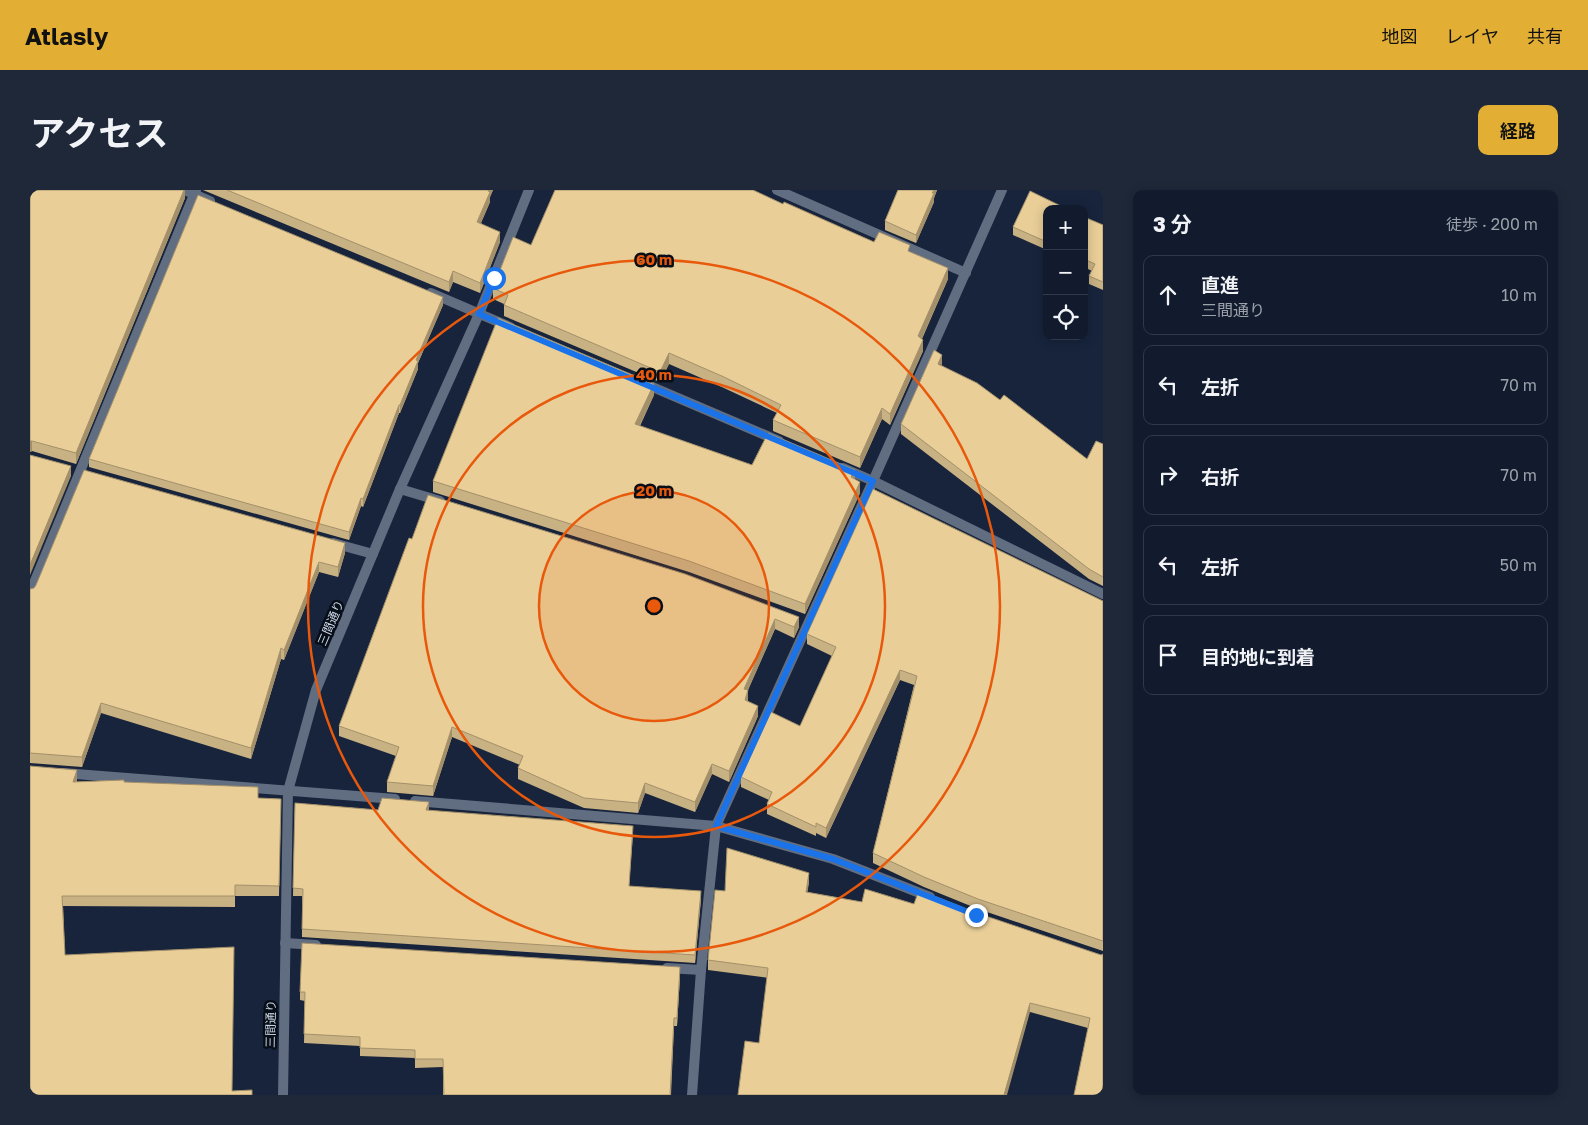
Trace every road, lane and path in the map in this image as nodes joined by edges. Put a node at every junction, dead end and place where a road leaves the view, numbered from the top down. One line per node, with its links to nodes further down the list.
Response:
1 (529, 190): 8 (street, 三間通り)
2 (777, 190): 6 (street)
3 (1002, 190): 6 (street)
4 (191, 191): 5 (street); 18 (street)
5 (221, 206)
6 (966, 273): 13 (street)
7 (422, 289): 8 (street)
8 (479, 314): 9 (street); 14 (street, 三間通り)
9 (517, 330)
10 (635, 380): 11 (street)
11 (791, 446)
12 (836, 465): 13 (street)
13 (873, 481): 19 (street); 22 (street)
14 (400, 489): 15 (street); 17 (street, 三間通り)
15 (446, 503)
16 (326, 541): 17 (street)
17 (373, 554): 21 (street, 三間通り)
18 (30, 593)
19 (1103, 594)
20 (50, 772): 21 (street)
21 (288, 791): 22 (street); 24 (street, 三間通り)
22 (716, 826): 23 (street); 27 (street)
23 (940, 901)
24 (285, 943): 25 (street); 28 (street, 三間通り)
25 (324, 946)
26 (661, 968): 27 (street)
27 (701, 970): 29 (street)
28 (283, 1095)
29 (692, 1095)

